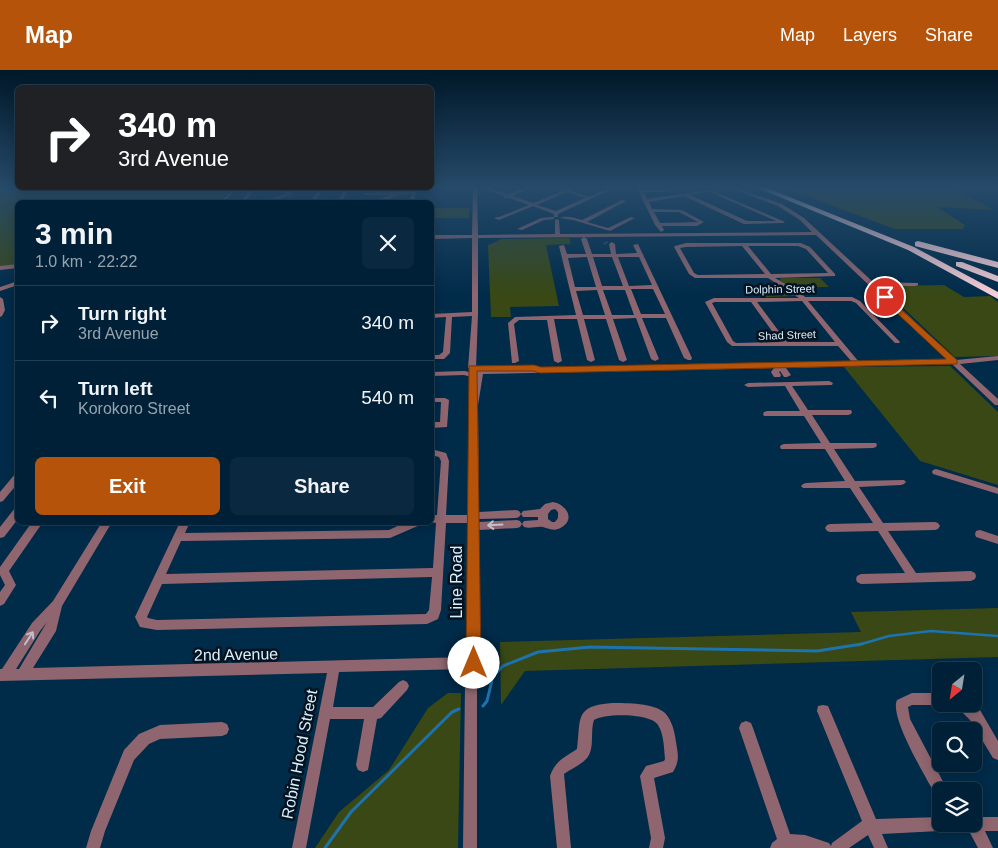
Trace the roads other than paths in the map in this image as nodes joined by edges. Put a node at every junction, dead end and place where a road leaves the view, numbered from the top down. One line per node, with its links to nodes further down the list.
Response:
1 (476, 222): 20 (street, Line Road)
2 (535, 222): 16 (street)
3 (557, 222): 21 (street)
4 (562, 222): 22 (street)
5 (583, 222): 6 (street)
6 (624, 222)
7 (657, 222): 15 (street)
8 (701, 222): 15 (street)
9 (745, 222): 10 (street)
10 (772, 222)
11 (806, 222): 17 (street)
12 (844, 222): 46 (highway)
13 (851, 222): 37 (highway)
14 (859, 222): 33 (highway)
15 (658, 225): 19 (street)
16 (520, 229)
17 (818, 232): 19 (street); 39 (street)
18 (609, 235): 19 (street); 23 (street); 29 (street)
19 (661, 235)
20 (476, 236): 21 (street); 24 (street); 50 (street, Line Road)
21 (558, 236): 22 (street)
22 (565, 236): 23 (street)
23 (602, 236): 29 (street)
24 (434, 237)
25 (584, 239): 30 (street)
26 (743, 244): 36 (street); 36 (street); 36 (street)
27 (636, 245): 31 (street)
28 (562, 246): 32 (street)
29 (610, 246): 30 (street); 31 (street); 44 (street)
30 (589, 255): 32 (street); 43 (street)
31 (640, 255): 42 (street)
32 (564, 256): 45 (street)
33 (998, 265)
34 (15, 266): 35 (street)
35 (0, 268)
36 (770, 277): 48 (street)
37 (998, 280)
38 (15, 284): 41 (street)
39 (871, 284): 40 (street); 71 (street)
40 (916, 284)
41 (0, 287)
42 (655, 287): 44 (street); 55 (street)
43 (600, 288): 44 (street); 45 (street); 57 (street)
44 (627, 288): 54 (street)
45 (573, 289): 56 (street)
46 (998, 296)
47 (0, 299): 51 (street)
48 (802, 299): 49 (street, Dolphin Street); 59 (street, Dolphin Street); 60 (street)
49 (753, 300): 61 (street); 62 (street, Dolphin Street)
50 (475, 314): 52 (street); 74 (street, Line Road)
51 (0, 315)
52 (448, 315): 53 (street); 63 (street)
53 (434, 316)
54 (638, 316): 55 (street); 57 (street); 64 (street)
55 (669, 316): 65 (street)
56 (580, 317): 57 (street); 58 (street); 67 (street)
57 (609, 317): 68 (street)
58 (550, 318): 69 (street); 70 (street)
59 (898, 342)
60 (840, 344): 61 (street, Shad Street); 72 (street)
61 (785, 345): 62 (street, Shad Street)
62 (734, 346)
63 (434, 357)
64 (655, 358)
65 (688, 358)
66 (998, 358): 71 (street)
67 (591, 360)
68 (623, 360)
69 (515, 361)
70 (558, 361)
71 (954, 362): 72 (street); 79 (street)
72 (857, 364): 73 (street)
73 (778, 365): 74 (street); 75 (street)
74 (475, 371): 100 (street, Line Road)
75 (785, 380): 76 (street); 77 (street); 81 (street)
76 (829, 383)
77 (748, 385)
78 (434, 400): 83 (street)
79 (998, 403)
80 (848, 412): 81 (street)
81 (806, 413): 82 (street); 85 (street)
82 (767, 414)
83 (434, 425)
84 (873, 445): 85 (street)
85 (828, 446): 86 (street); 91 (street)
86 (784, 447)
87 (434, 452): 94 (street)
88 (936, 472): 93 (street)
89 (15, 480): 95 (street)
90 (901, 482): 91 (street)
91 (853, 484): 92 (street); 107 (street)
92 (806, 486)
93 (998, 491)
94 (437, 494): 99 (street)
95 (0, 498)
96 (542, 513): 98 (street); 101 (street); 101 (street)
97 (15, 515): 109 (street)
98 (521, 519): 100 (street); 101 (street)
99 (436, 520): 100 (street); 114 (street)
100 (473, 520): 121 (street, Line Road)
101 (546, 523)
102 (36, 525): 113 (street)
103 (105, 525): 120 (street)
104 (184, 525): 111 (street)
105 (410, 525): 111 (street)
106 (935, 526): 107 (street)
107 (880, 527): 108 (street); 116 (street)
108 (830, 528)
109 (0, 534)
110 (980, 534): 112 (street)
111 (178, 538): 117 (street)
112 (998, 540)
113 (2, 571): 119 (street)
114 (437, 572): 117 (street); 117 (street)
115 (971, 576): 116 (street)
116 (913, 577): 118 (street)
117 (159, 579)
118 (861, 579)
119 (0, 600)
120 (57, 604): 123 (street, one-way to 120); 124 (street)
121 (474, 663): 122 (street, 2nd Avenue); 144 (street, Line Road)
122 (334, 668): 124 (street, 2nd Avenue); 128 (street, Robin Hood Street)
123 (3, 675): 124 (street, 2nd Avenue)
124 (22, 675)
125 (403, 686): 130 (street)
126 (932, 699): 135 (street)
127 (823, 711): 139 (street)
128 (324, 712): 130 (street); 143 (street, Robin Hood Street)
129 (971, 712): 133 (street)
130 (372, 713): 134 (street)
131 (746, 728): 141 (street)
132 (222, 730): 142 (street)
133 (998, 753)
134 (363, 765)
135 (936, 782)
136 (982, 824): 137 (street)
137 (998, 824)
138 (932, 825): 139 (street)
139 (872, 827): 148 (street); 149 (street)
140 (977, 832): 150 (street)
141 (781, 844): 147 (street)
142 (93, 848)
143 (299, 848)
144 (470, 848)
145 (564, 848): 146 (street)
146 (656, 848)
147 (824, 848)
148 (837, 848)
149 (881, 848)
150 (986, 848)

